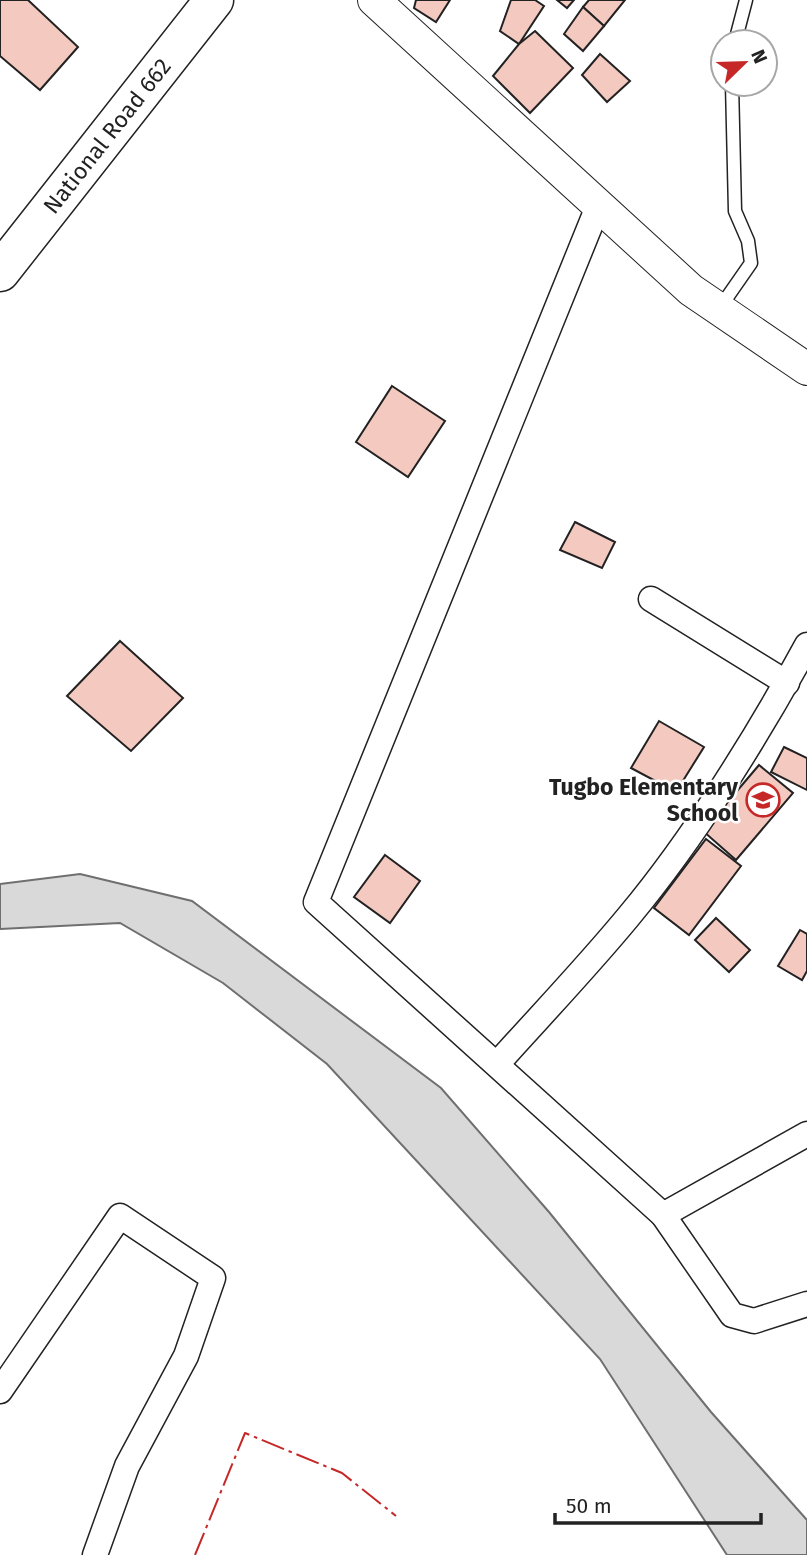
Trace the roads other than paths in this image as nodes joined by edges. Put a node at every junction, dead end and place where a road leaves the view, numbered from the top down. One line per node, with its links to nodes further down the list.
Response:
1 (214, 0): 7 (main road, National Road 662)
2 (374, 0): 6 (street)
3 (746, 0): 4 (lane)
4 (739, 28)
5 (732, 98): 8 (lane)
6 (599, 204): 8 (street); 13 (street)
7 (0, 272)
8 (719, 309): 9 (street)
9 (807, 369)
10 (651, 599): 12 (street)
11 (807, 645): 12 (street)
12 (787, 683): 13 (street)
13 (498, 1063): 15 (street)
14 (807, 1134): 15 (street)
15 (663, 1215): 16 (street)
16 (807, 1304)
17 (0, 1391): 18 (street)
18 (95, 1555)

